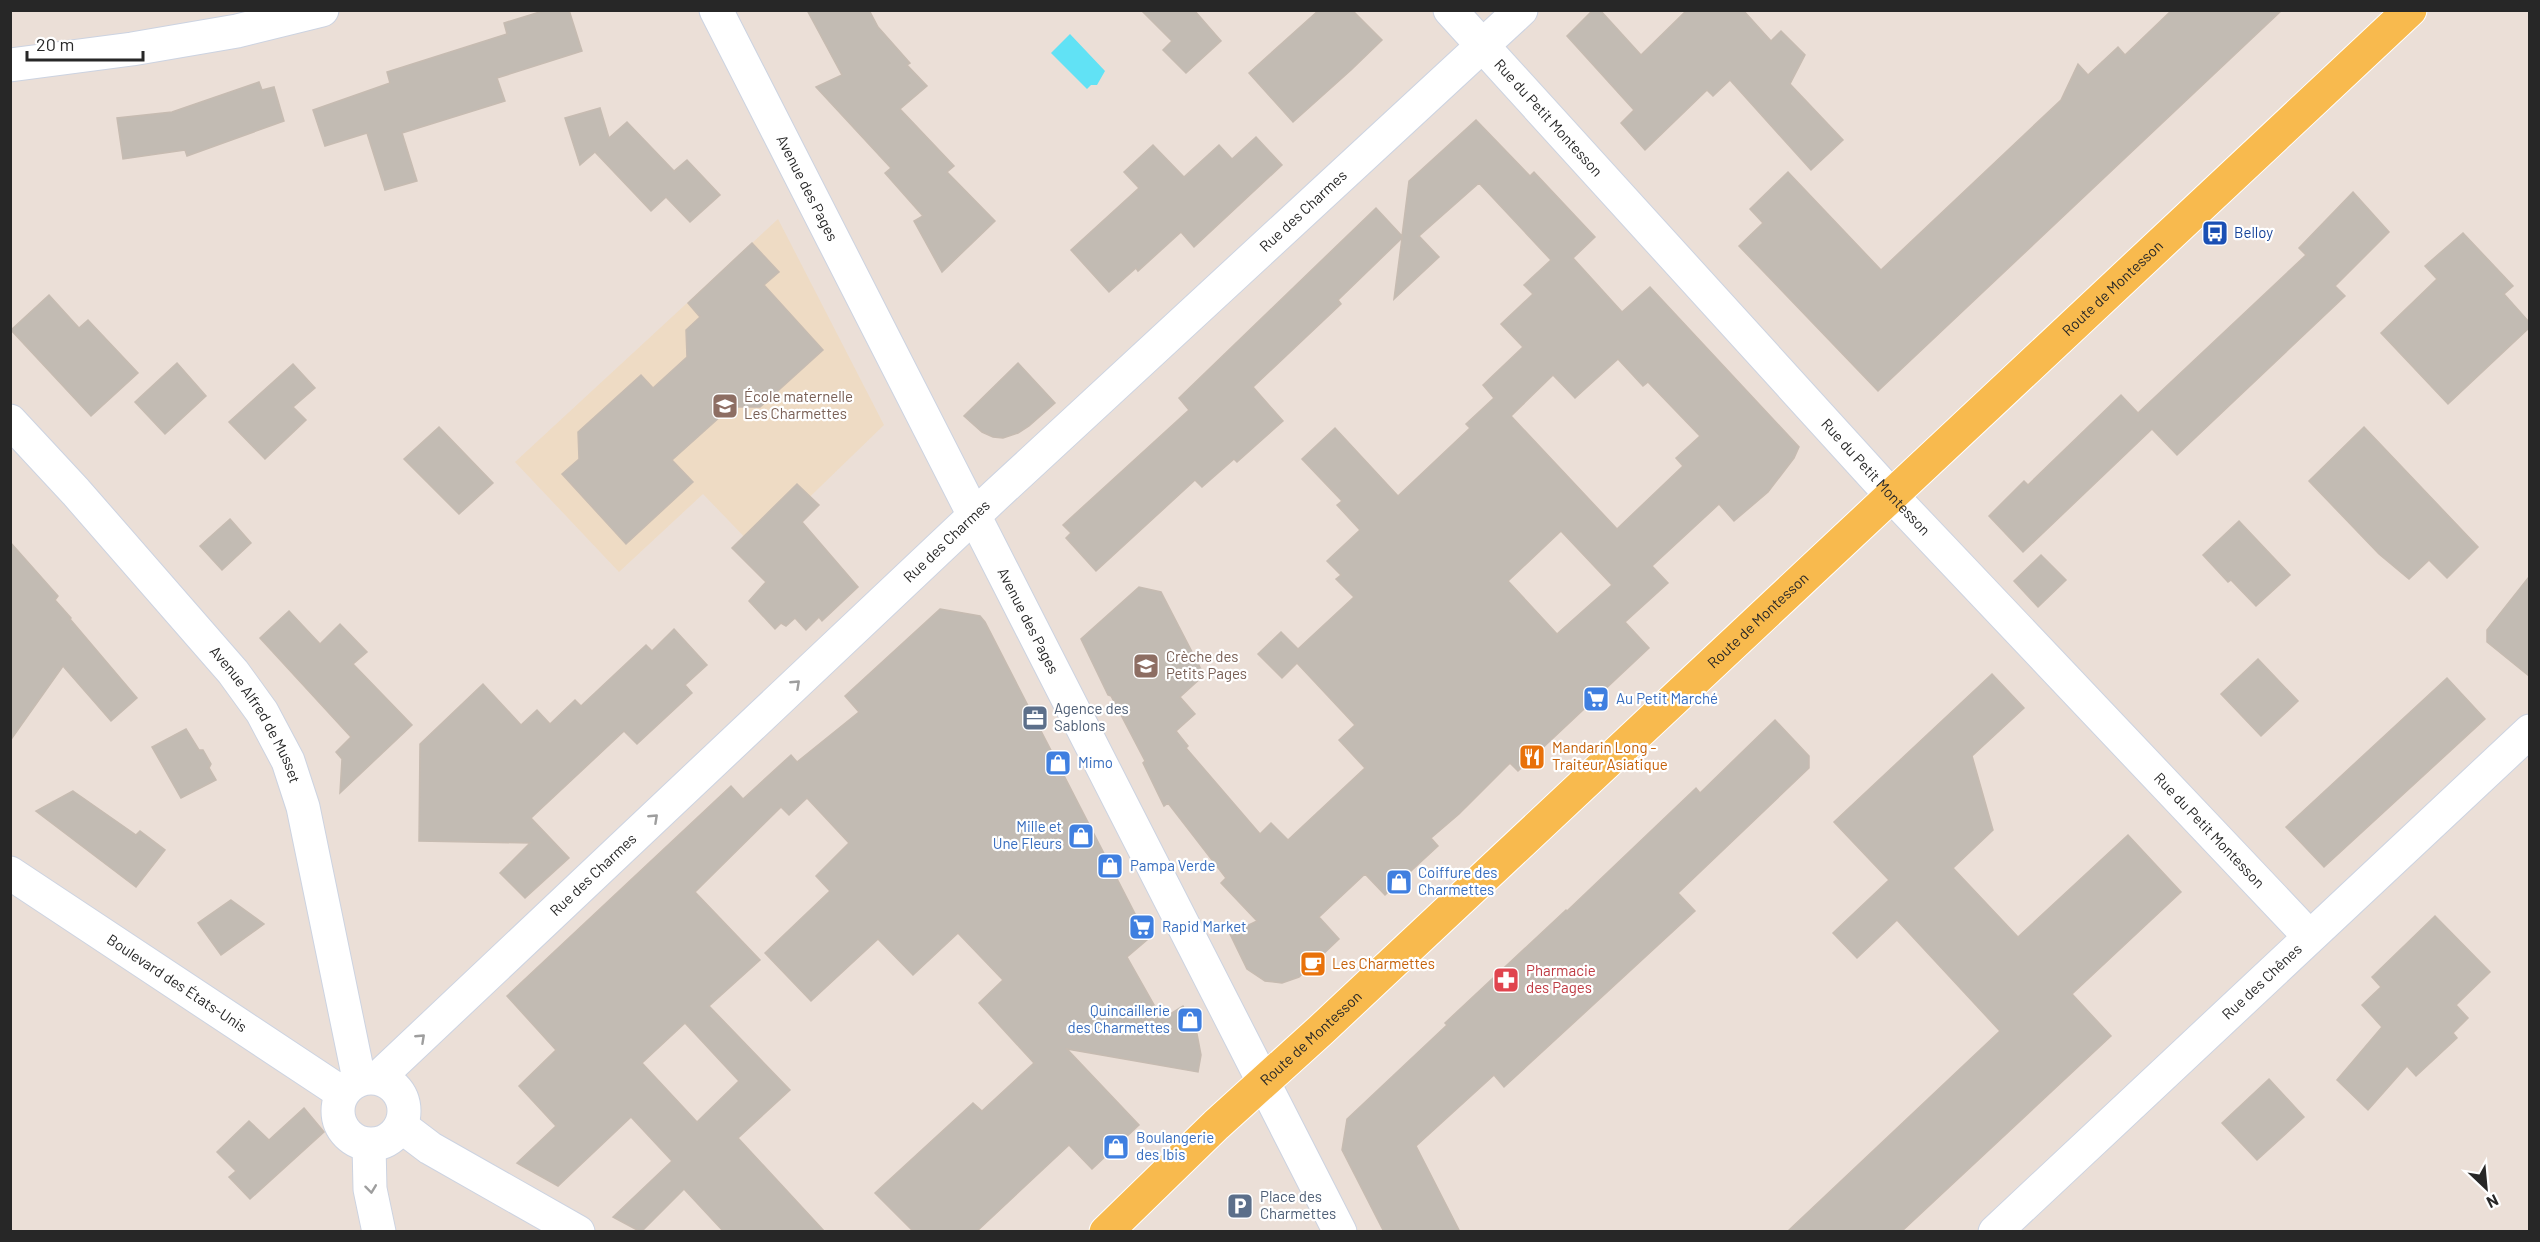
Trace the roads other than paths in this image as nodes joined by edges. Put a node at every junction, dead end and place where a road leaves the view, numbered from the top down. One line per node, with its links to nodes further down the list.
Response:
1 (322, 10): 7 (street)
2 (716, 10): 10 (street, Avenue des Pages)
3 (1450, 10): 6 (street, Rue du Petit Montesson)
4 (1521, 10): 6 (street, Rue des Charmes)
5 (2410, 10): 9 (main road, Route de Montesson)
6 (1483, 46): 9 (street, Rue du Petit Montesson); 10 (street, Rue des Charmes)
7 (10, 65)
8 (10, 421): 15 (street, Avenue Alfred de Musset)
9 (1892, 496): 13 (street, Rue du Petit Montesson); 14 (main road, Route de Montesson)
10 (974, 516): 14 (street, Avenue des Pages); 15 (street, Rue des Charmes, one-way to 10)
11 (2529, 731): 13 (street, Rue des Chênes)
12 (10, 873): 15 (street, Boulevard des États-Unis)
13 (2309, 936): 22 (street, Rue des Chênes)
14 (1264, 1083): 20 (main road, Route de Montesson); 21 (street, Avenue des Pages)
15 (360, 1084): 16 (street); 17 (street)
16 (401, 1126): 17 (street); 19 (street)
17 (369, 1145): 18 (street, one-way to 18)
18 (379, 1232)
19 (578, 1232)
20 (1106, 1232)
21 (1340, 1232)
22 (1995, 1232)

